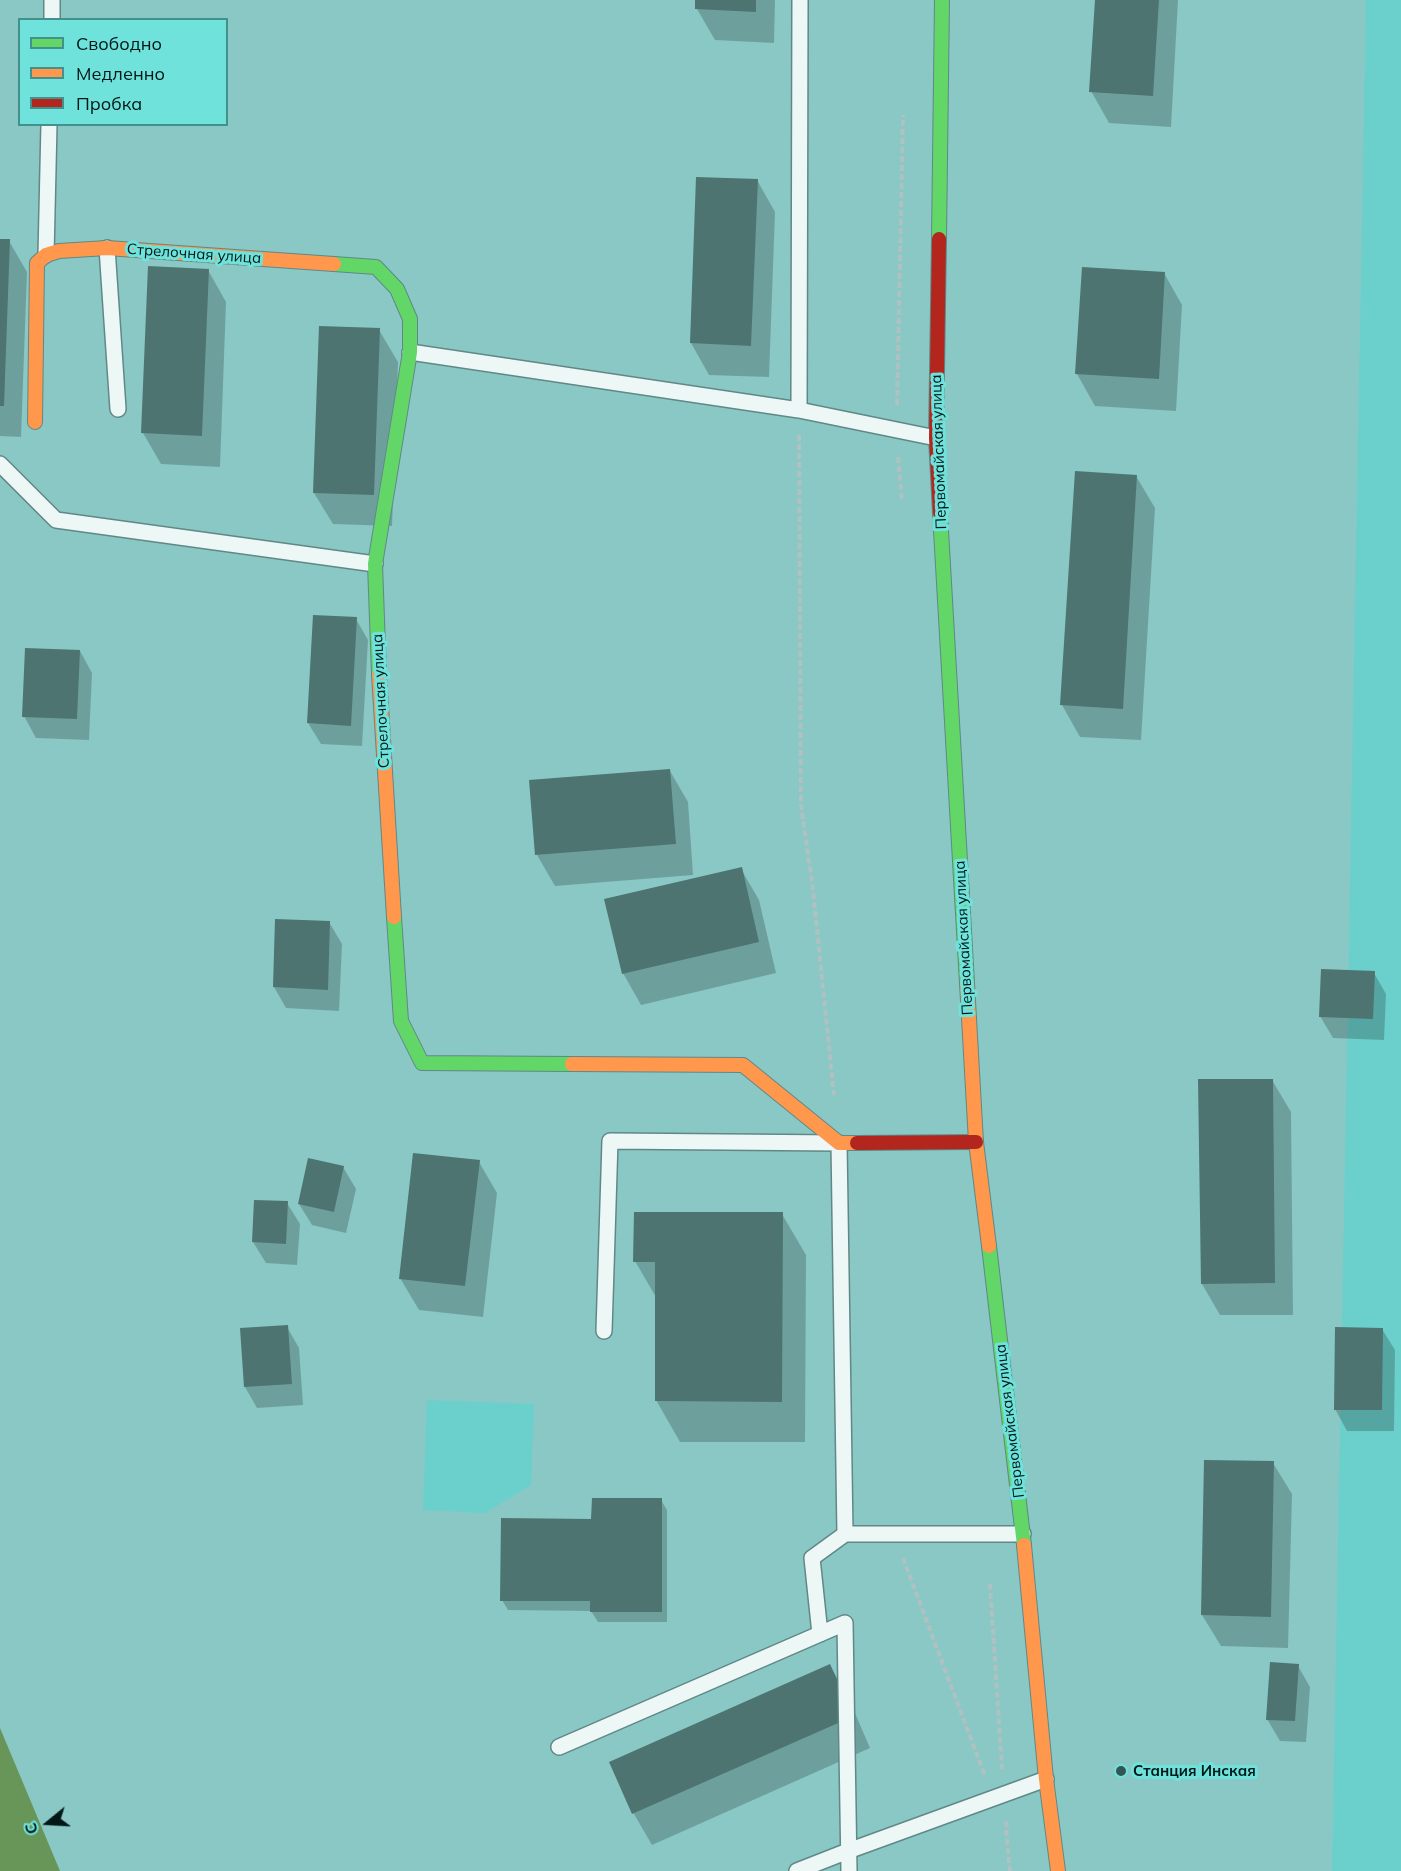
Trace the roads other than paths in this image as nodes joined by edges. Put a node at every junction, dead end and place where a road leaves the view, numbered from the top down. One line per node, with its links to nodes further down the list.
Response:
1 (52, 0): 4 (lane)
2 (800, 0): 10 (lane)
3 (942, 0): 12 (street, Первомайская улица)
4 (52, 18)
5 (49, 126): 7 (lane)
6 (107, 249): 7 (street, Стрелочная улица); 8 (street, Стрелочная улица); 9 (lane)
7 (46, 255): 11 (street)
8 (410, 352): 10 (lane); 14 (street, Стрелочная улица)
9 (118, 409)
10 (799, 410): 12 (lane)
11 (35, 422)
12 (936, 438): 15 (street, Первомайская улица)
13 (0, 464): 14 (lane)
14 (375, 564): 16 (street, Стрелочная улица)
15 (976, 1142): 16 (street); 19 (street, Первомайская улица)
16 (839, 1143): 17 (lane); 18 (lane)
17 (604, 1331)
18 (844, 1534): 19 (lane); 20 (lane)
19 (1023, 1534): 22 (street, Первомайская улица)
20 (820, 1634): 21 (lane); 23 (lane)
21 (559, 1747)
22 (1046, 1779): 23 (lane); 26 (street, Первомайская улица)
23 (848, 1851): 24 (lane); 25 (lane)
24 (797, 1871)
25 (849, 1871)
26 (1058, 1871)

